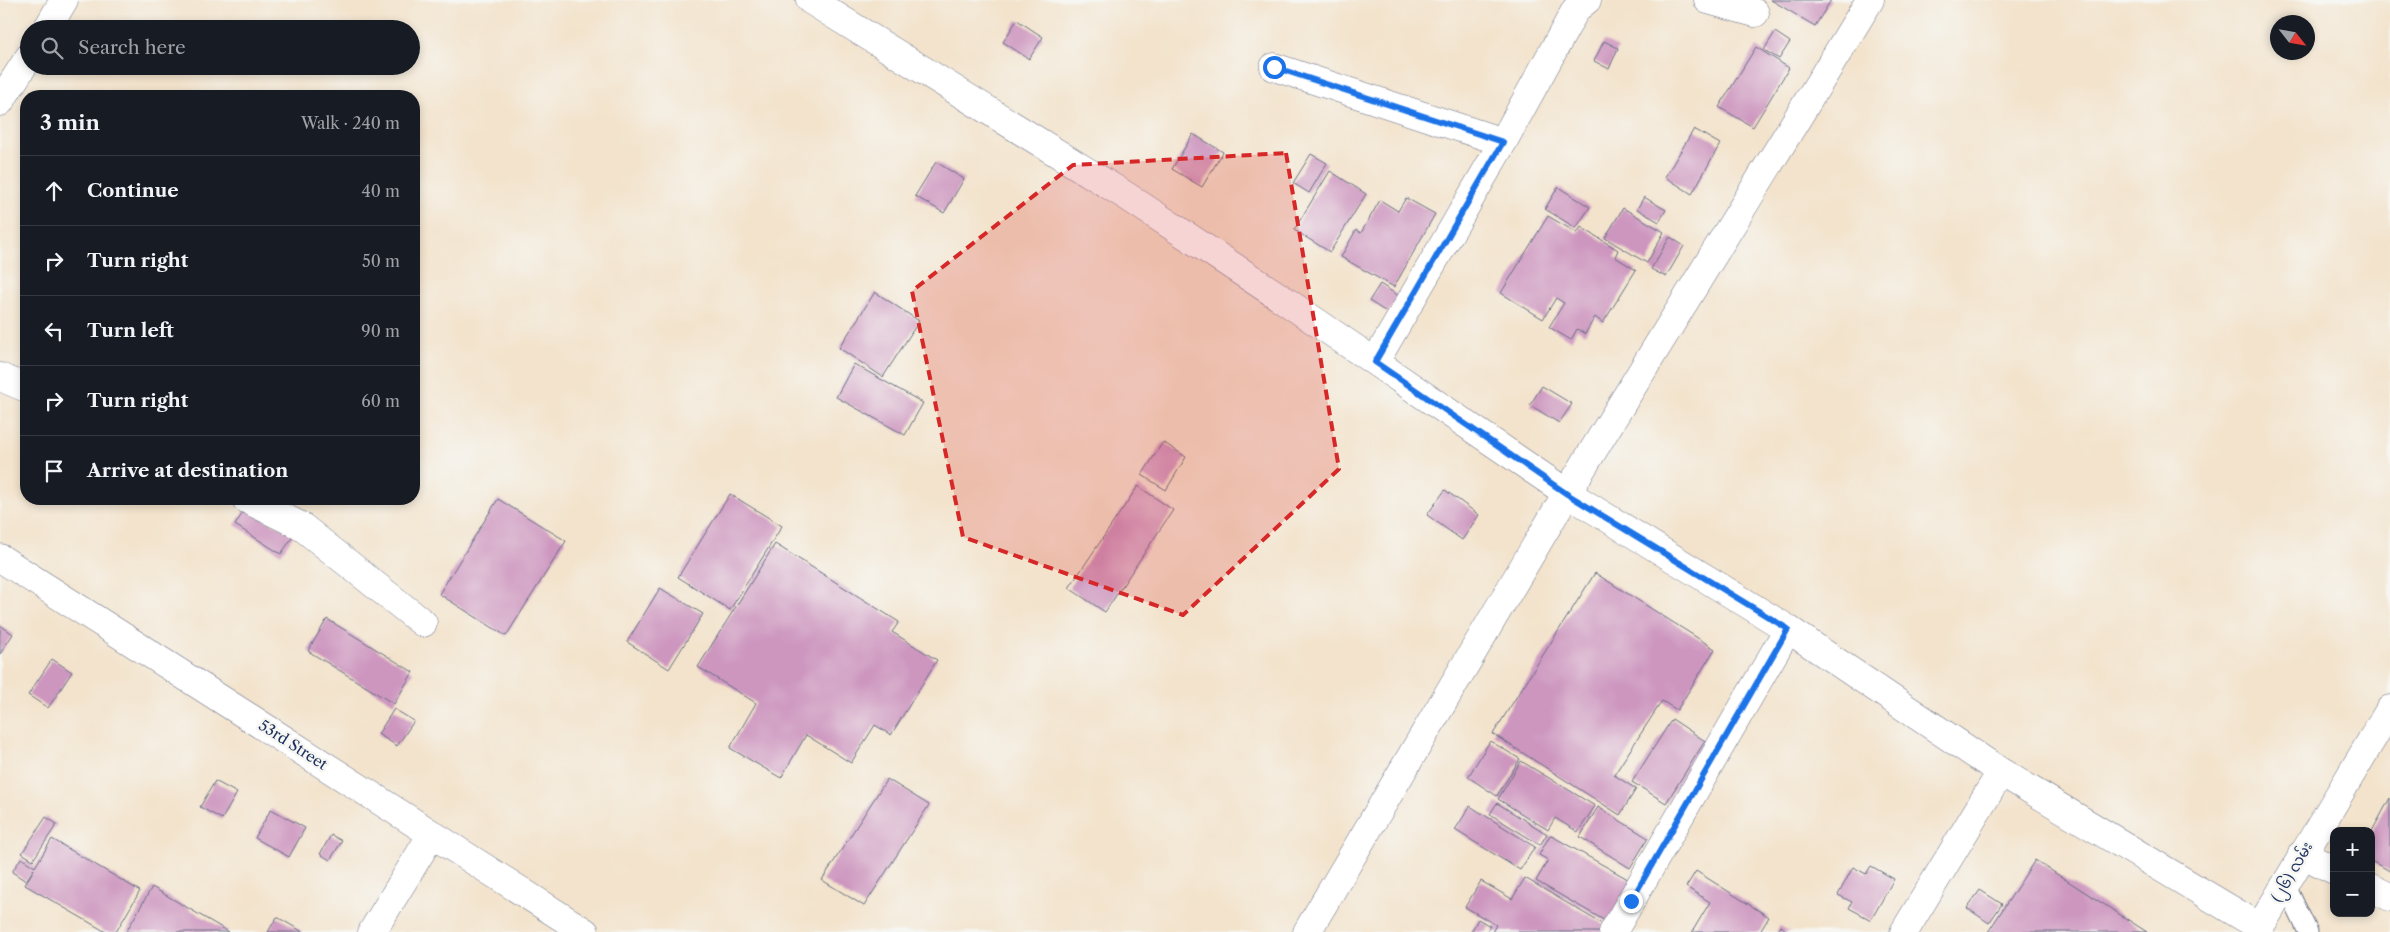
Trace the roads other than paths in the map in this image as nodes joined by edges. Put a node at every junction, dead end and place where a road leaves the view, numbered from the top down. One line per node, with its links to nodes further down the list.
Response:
1 (64, 0): 7 (street)
2 (810, 0): 12 (street)
3 (1587, 0): 11 (street)
4 (1708, 0): 6 (street)
5 (1870, 0): 15 (street)
6 (1755, 13)
7 (52, 20)
8 (1274, 67): 11 (street)
9 (20, 71): 10 (street)
10 (0, 102)
11 (1503, 142): 12 (street)
12 (1375, 362): 15 (street)
13 (0, 377): 14 (street)
14 (20, 385)
15 (1567, 494): 19 (street); 31 (street)
16 (258, 505): 18 (street)
17 (0, 558): 22 (street, 53rd Street)
18 (423, 623)
19 (1788, 629): 21 (street); 32 (street)
20 (2390, 709): 23 (street, (၂၆) လမ်း)
21 (2001, 772): 28 (street); 33 (street)
22 (432, 834): 29 (street); 30 (street, 53rd Street)
23 (2302, 854): 24 (street); 25 (street, (၂၆) လမ်း)
24 (2330, 868)
25 (2285, 884): 28 (street, (၂၆) လမ်း); 34 (lane)
26 (2375, 890): 27 (street)
27 (2390, 897)
28 (2258, 929)
29 (372, 932)
30 (585, 932)
31 (1307, 932)
32 (1612, 932)
33 (1904, 932)
34 (2308, 932)

